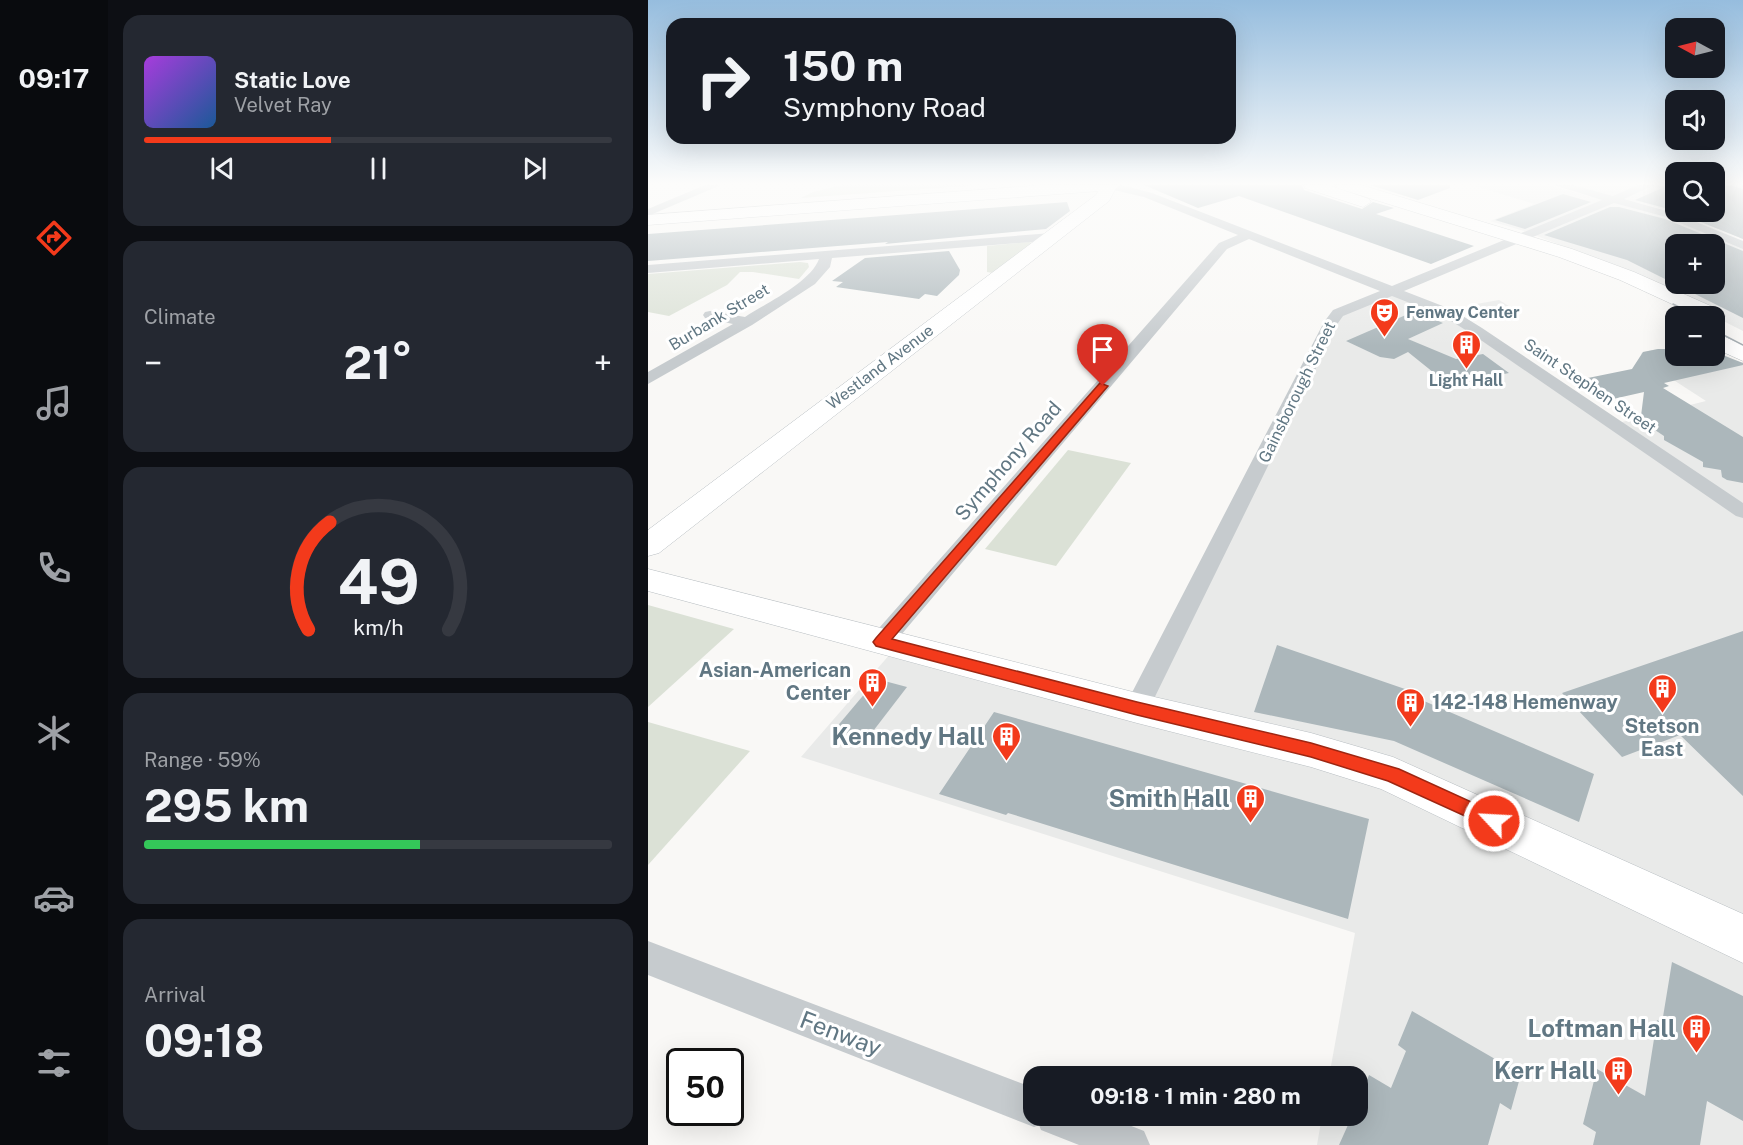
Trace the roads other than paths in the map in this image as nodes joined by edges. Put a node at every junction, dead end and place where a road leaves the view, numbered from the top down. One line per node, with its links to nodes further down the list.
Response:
1 (1030, 238): 9 (street)
2 (1050, 238): 22 (main road, Westland Avenue)
3 (1240, 238): 24 (street, Symphony Road)
4 (1252, 238): 11 (street, Saint Stephen Street)
5 (1501, 238): 8 (main road)
6 (1506, 238): 8 (main road)
7 (1518, 238): 8 (street, Gainsborough Street)
8 (1512, 241): 11 (street, Gainsborough Street); 12 (main road); 13 (main road)
9 (827, 255): 10 (street); 15 (street, Burbank Street)
10 (648, 269)
11 (1390, 291): 21 (street, Saint Stephen Street); 25 (street, Gainsborough Street)
12 (1691, 306)
13 (1665, 313)
14 (710, 315): 15 (street)
15 (747, 322): 20 (street, Burbank Street)
16 (1725, 322): 17 (main road)
17 (1743, 331)
18 (1725, 345): 19 (main road)
19 (1743, 354)
20 (648, 379)
21 (1743, 512)
22 (648, 546)
23 (648, 580): 24 (main road)
24 (881, 642): 25 (main road)
25 (1137, 708): 26 (main road)
26 (1743, 939)
27 (648, 958): 28 (street, Fenway)
28 (1023, 1104)
29 (1081, 1126): 30 (street)
30 (1130, 1145)

